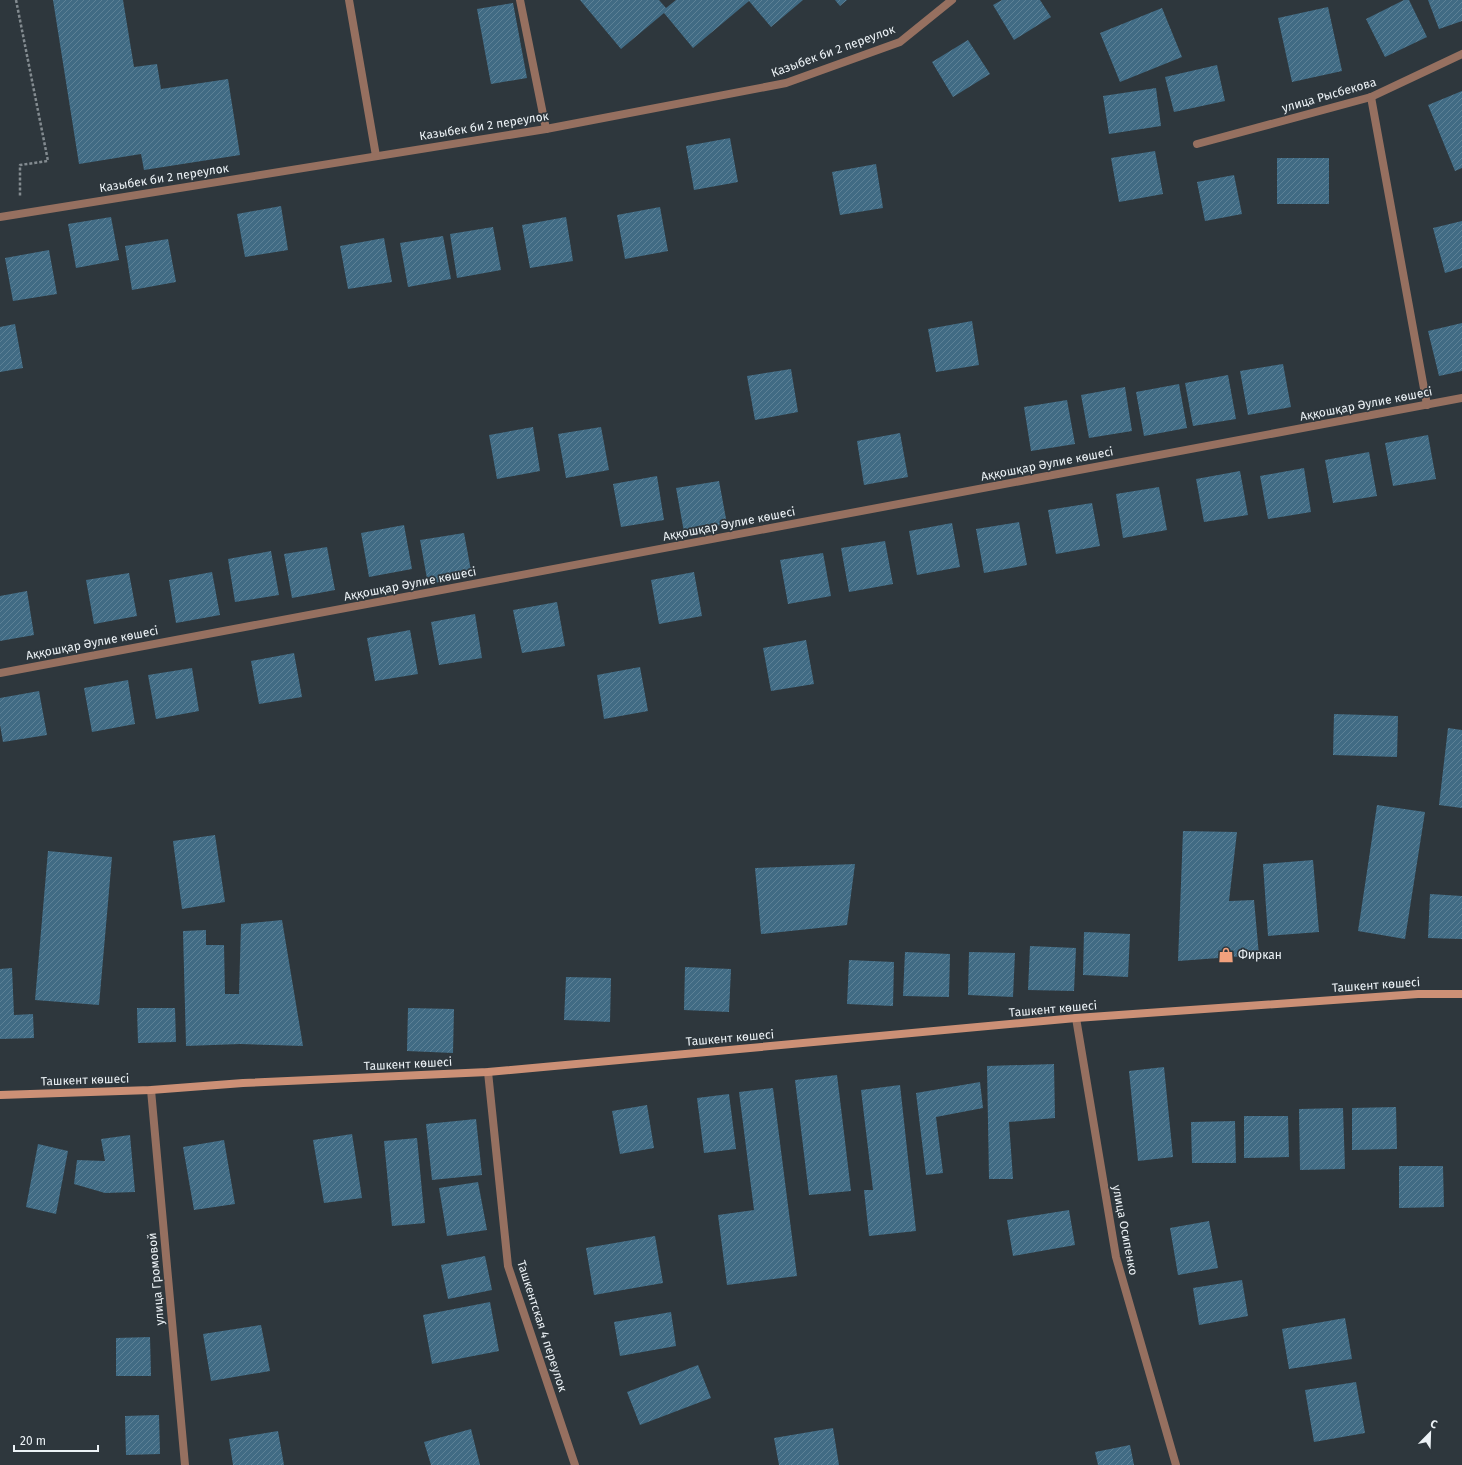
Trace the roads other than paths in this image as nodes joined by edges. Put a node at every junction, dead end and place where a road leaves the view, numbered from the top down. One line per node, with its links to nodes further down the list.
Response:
1 (349, 0): 8 (street)
2 (520, 0): 6 (street)
3 (952, 0): 6 (street, Казыбек би 2 переулок)
4 (1462, 54): 5 (street, улица Рысбекова)
5 (1371, 97): 7 (street, улица Рысбекова); 11 (street)
6 (546, 129): 8 (street, Казыбек би 2 переулок)
7 (1197, 144)
8 (376, 156): 9 (street, Казыбек би 2 переулок)
9 (0, 217)
10 (1462, 398): 11 (street, Аққошқар Әулие көшесі)
11 (1426, 405): 12 (street, Аққошқар Әулие көшесі)
12 (0, 673)
13 (1462, 994): 14 (main road, Ташкент көшесі)
14 (1076, 1018): 15 (main road, Ташкент көшесі); 20 (street, улица Осипенко)
15 (488, 1072): 16 (main road, Ташкент көшесі); 19 (street, Ташкентская 4 переулок)
16 (151, 1090): 17 (main road, Ташкент көшесі); 18 (street, улица Громовой)
17 (0, 1095)
18 (186, 1465)
19 (575, 1465)
20 (1176, 1465)

